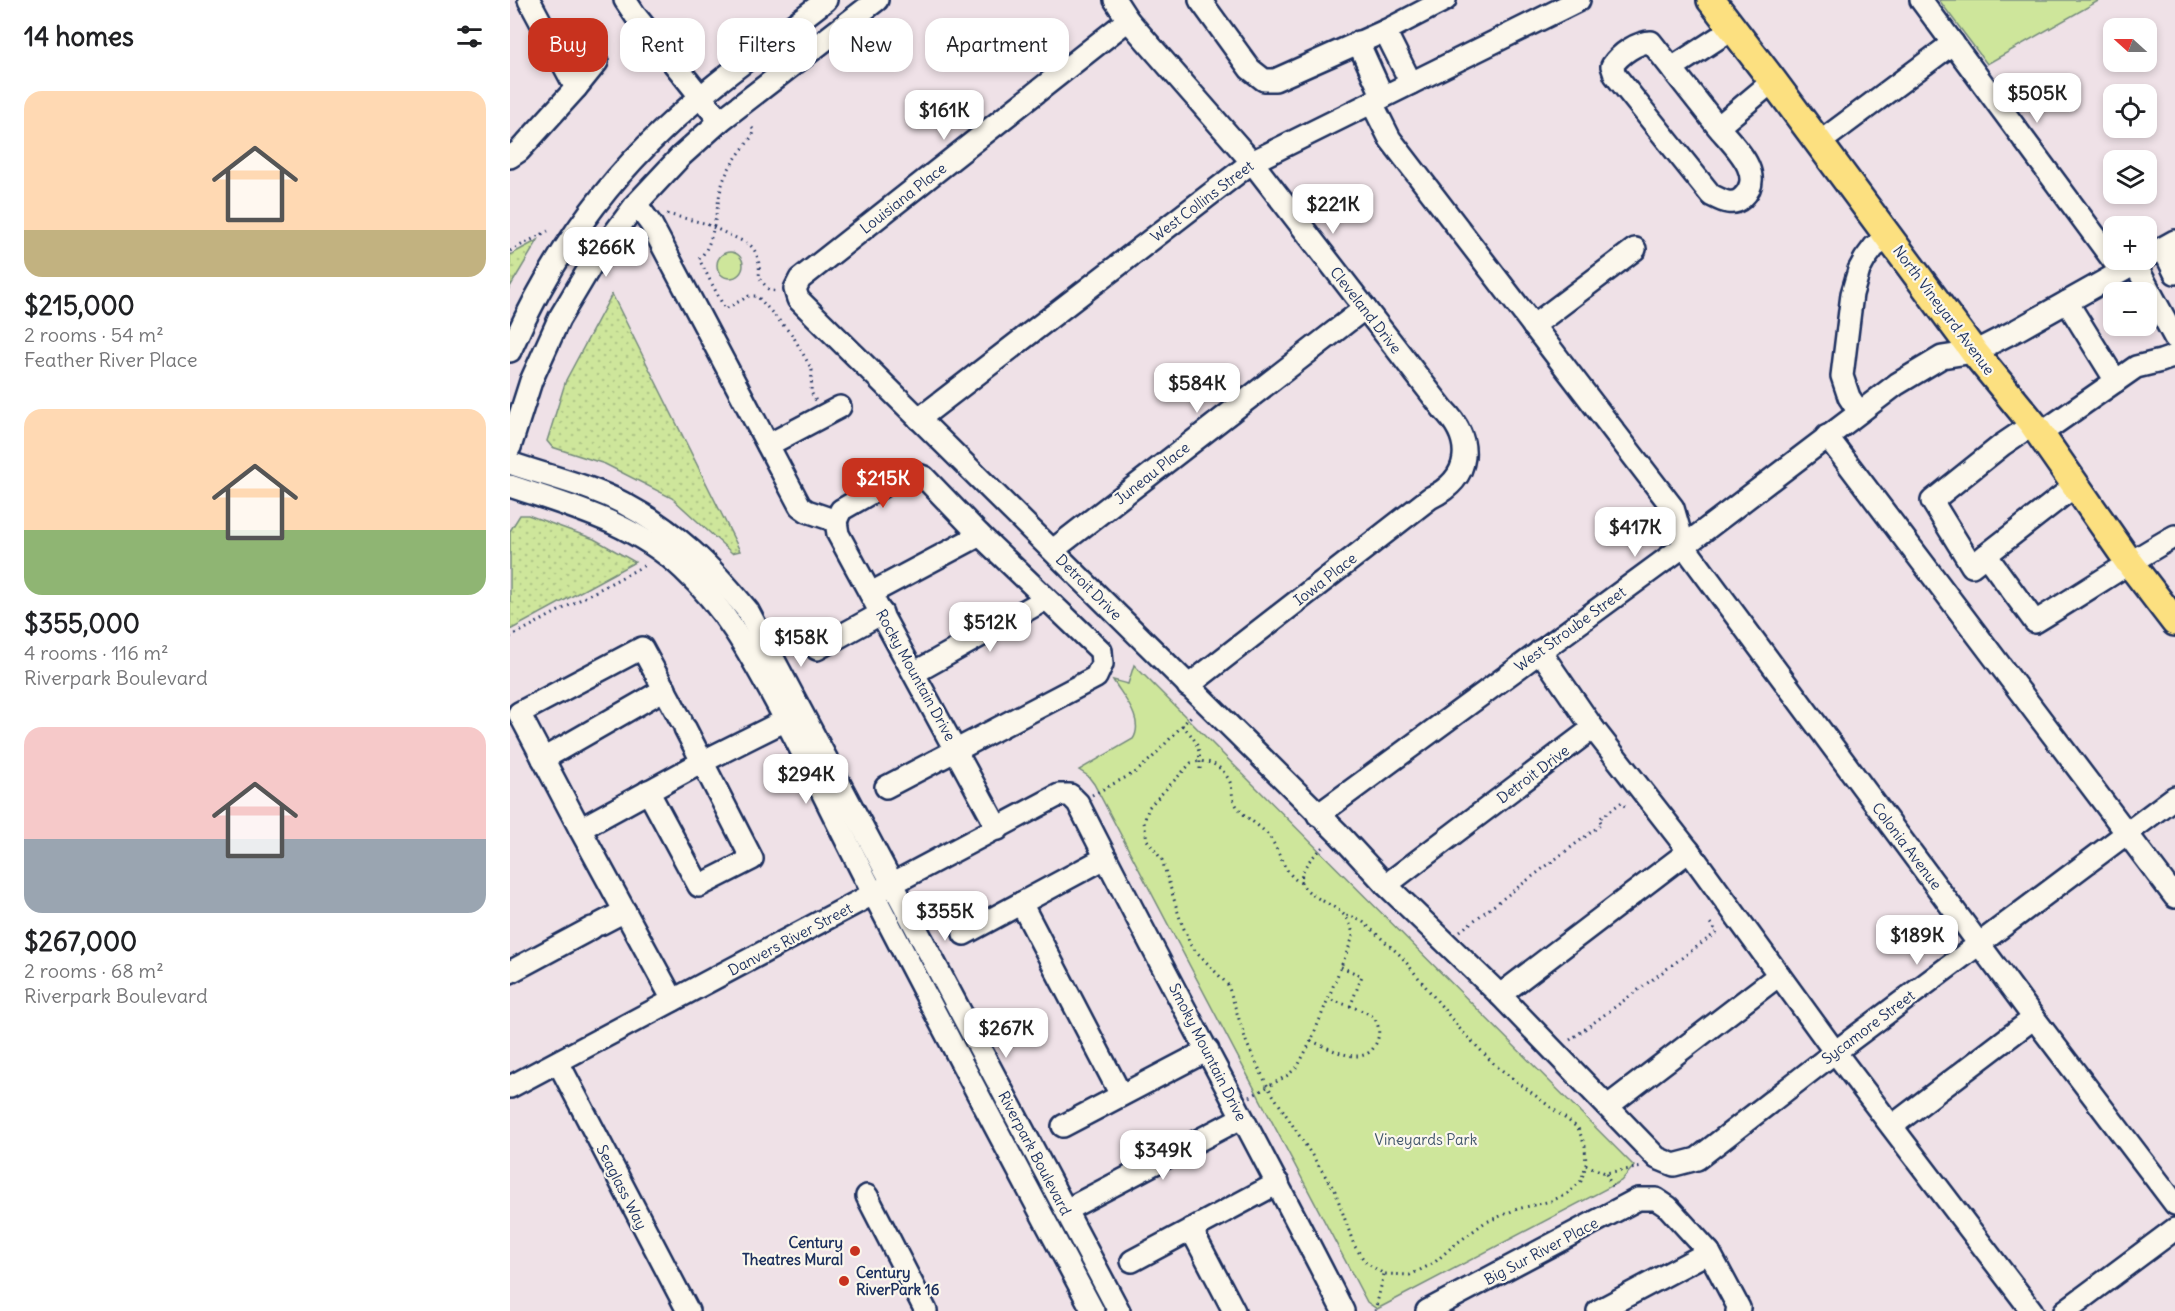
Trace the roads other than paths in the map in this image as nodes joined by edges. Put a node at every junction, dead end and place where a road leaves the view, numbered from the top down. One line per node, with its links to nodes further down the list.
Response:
1 (529, 0): 20 (street)
2 (625, 0): 21 (street)
3 (826, 0): 21 (street)
4 (877, 0): 23 (street)
5 (1115, 0): 11 (street, Cleveland Drive)
6 (1200, 0): 14 (street)
7 (1445, 0): 13 (street)
8 (1579, 0): 19 (street, West Collins Street)
9 (1711, 0): 12 (main road, North Vineyard Avenue)
10 (1921, 0): 15 (street)
11 (1128, 20): 27 (street, Cleveland Drive); 36 (street, Louisiana Place)
12 (1732, 29): 16 (street); 18 (main road, North Vineyard Avenue)
13 (1384, 30): 14 (street); 19 (street)
14 (1358, 42): 22 (street)
15 (1953, 44): 25 (street); 29 (street)
16 (1672, 68): 24 (street); 24 (street)
17 (589, 72): 20 (street)
18 (1773, 81): 24 (street); 25 (main road, North Vineyard Avenue)
19 (1411, 83): 22 (street, West Collins Street)
20 (576, 88): 26 (street)
21 (701, 97): 23 (street); 41 (street)
22 (1377, 100): 27 (street, West Collins Street); 39 (street)
23 (720, 121): 28 (street)
24 (1718, 127)
25 (1819, 143): 30 (main road, North Vineyard Avenue)
26 (513, 147)
27 (1252, 162): 38 (street, Cleveland Drive); 47 (street, West Collins Street)
28 (636, 204): 50 (street); 51 (street)
29 (2110, 216)
30 (1889, 237): 42 (main road, North Vineyard Avenue); 46 (street)
31 (1635, 249): 39 (street)
32 (2157, 263): 35 (street)
33 (2124, 270): 37 (street, West Stroube Street)
34 (2151, 270): 40 (street)
35 (2175, 273)
36 (795, 289): 47 (street, Detroit Drive)
37 (2067, 302): 42 (street, West Stroube Street); 44 (street)
38 (1365, 308): 53 (street, Cleveland Drive); 60 (street, Juneau Place)
39 (1533, 326): 59 (street)
40 (2175, 338)
41 (510, 351)
42 (1974, 352): 46 (street, West Stroube Street); 48 (main road, North Vineyard Avenue)
43 (2175, 356): 44 (street)
44 (2116, 381): 48 (street)
45 (840, 406): 50 (street)
46 (1859, 412): 49 (street, West Stroube Street)
47 (919, 418): 60 (street, Detroit Drive)
48 (2037, 429): 54 (main road, North Vineyard Avenue); 61 (street)
49 (1827, 436): 59 (street, West Stroube Street); 84 (street)
50 (768, 445): 56 (street)
51 (510, 447)
52 (510, 463): 87 (street, Riverpark Boulevard)
53 (1460, 471): 70 (street, Iowa Place)
54 (2076, 485): 61 (street); 62 (main road, North Vineyard Avenue)
55 (510, 486): 72 (street, Riverpark Boulevard)
56 (836, 521): 57 (street); 63 (street, Rocky Mountain Drive)
57 (980, 536): 63 (street); 64 (street)
58 (2175, 536): 62 (street)
59 (1684, 546): 68 (street, West Stroube Street); 94 (street, Colonia Avenue)
60 (1053, 550): 70 (street, Detroit Drive)
61 (1986, 555): 62 (street)
62 (2129, 562): 66 (main road, North Vineyard Avenue)
63 (871, 593): 65 (street, Rocky Mountain Drive)
64 (1046, 599): 69 (street); 74 (street)
65 (882, 613): 67 (street); 69 (street, Rocky Mountain Drive)
66 (2175, 622)
67 (817, 649)
68 (1540, 651): 73 (street); 81 (street, West Stroube Street)
69 (914, 673): 74 (street, Rocky Mountain Drive)
70 (1188, 686): 81 (street, Detroit Drive)
71 (665, 689): 75 (street); 75 (street); 76 (street)
72 (786, 720): 76 (street); 89 (street, Riverpark Boulevard)
73 (1593, 728): 85 (street); 88 (street, Detroit Drive)
74 (957, 751): 77 (street); 83 (street, Rocky Mountain Drive)
75 (543, 759): 82 (street)
76 (704, 761): 78 (street); 78 (street)
77 (886, 787)
78 (648, 791): 82 (street)
79 (2175, 797): 84 (street, Sycamore Street)
80 (1074, 799): 83 (street, Danvers River Street); 86 (street, Smoky Mountain Drive)
81 (1318, 815): 88 (street, Detroit Drive)
82 (580, 829): 92 (street)
83 (998, 829): 87 (street, Danvers River Street)
84 (2127, 833): 90 (street); 94 (street, Sycamore Street)
85 (1689, 851): 96 (street); 97 (street)
86 (1105, 858): 91 (street); 100 (street, Smoky Mountain Drive)
87 (892, 884): 89 (street, Danvers River Street); 113 (street, Riverpark Boulevard)
88 (1386, 885): 97 (street, Detroit Drive)
89 (873, 894): 98 (street, Danvers River Street); 120 (street, Riverpark Boulevard)
90 (2175, 897)
91 (1021, 903): 93 (street); 104 (street)
92 (625, 911): 95 (street); 98 (street)
93 (964, 934)
94 (1980, 944): 99 (street, Colonia Avenue); 101 (street, Sycamore Street)
95 (510, 972)
96 (1779, 975): 101 (street); 105 (street)
97 (1500, 995): 105 (street, Detroit Drive)
98 (673, 1000): 102 (street, Danvers River Street)
99 (2034, 1018): 108 (street); 112 (street, Colonia Avenue)
100 (1208, 1050): 104 (street); 106 (street, Smoky Mountain Drive)
101 (1835, 1052): 108 (street); 109 (street, Sycamore Street)
102 (558, 1062): 103 (street, Danvers River Street); 118 (street, Seaglass Way)
103 (510, 1087)
104 (1121, 1095): 107 (street)
105 (1608, 1106): 109 (street, Detroit Drive)
106 (1238, 1112): 110 (street, Smoky Mountain Drive); 113 (street)
107 (1063, 1126)
108 (1892, 1126): 127 (street)
109 (1666, 1162)
110 (1278, 1183): 114 (street); 123 (street, Smoky Mountain Drive)
111 (867, 1196): 119 (street)
112 (2175, 1204)
113 (1066, 1210): 121 (street, Riverpark Boulevard)
114 (1191, 1229): 117 (street); 122 (street)
115 (2175, 1229): 128 (street)
116 (1709, 1252): 124 (street, Big Sur River Place); 125 (street); 126 (street)
117 (1132, 1261)
118 (688, 1311)
119 (926, 1311)
120 (1093, 1311)
121 (1119, 1311)
122 (1234, 1311)
123 (1343, 1311)
124 (1427, 1311)
125 (1598, 1311)
126 (1737, 1311)
127 (2032, 1311)
128 (2065, 1311)

